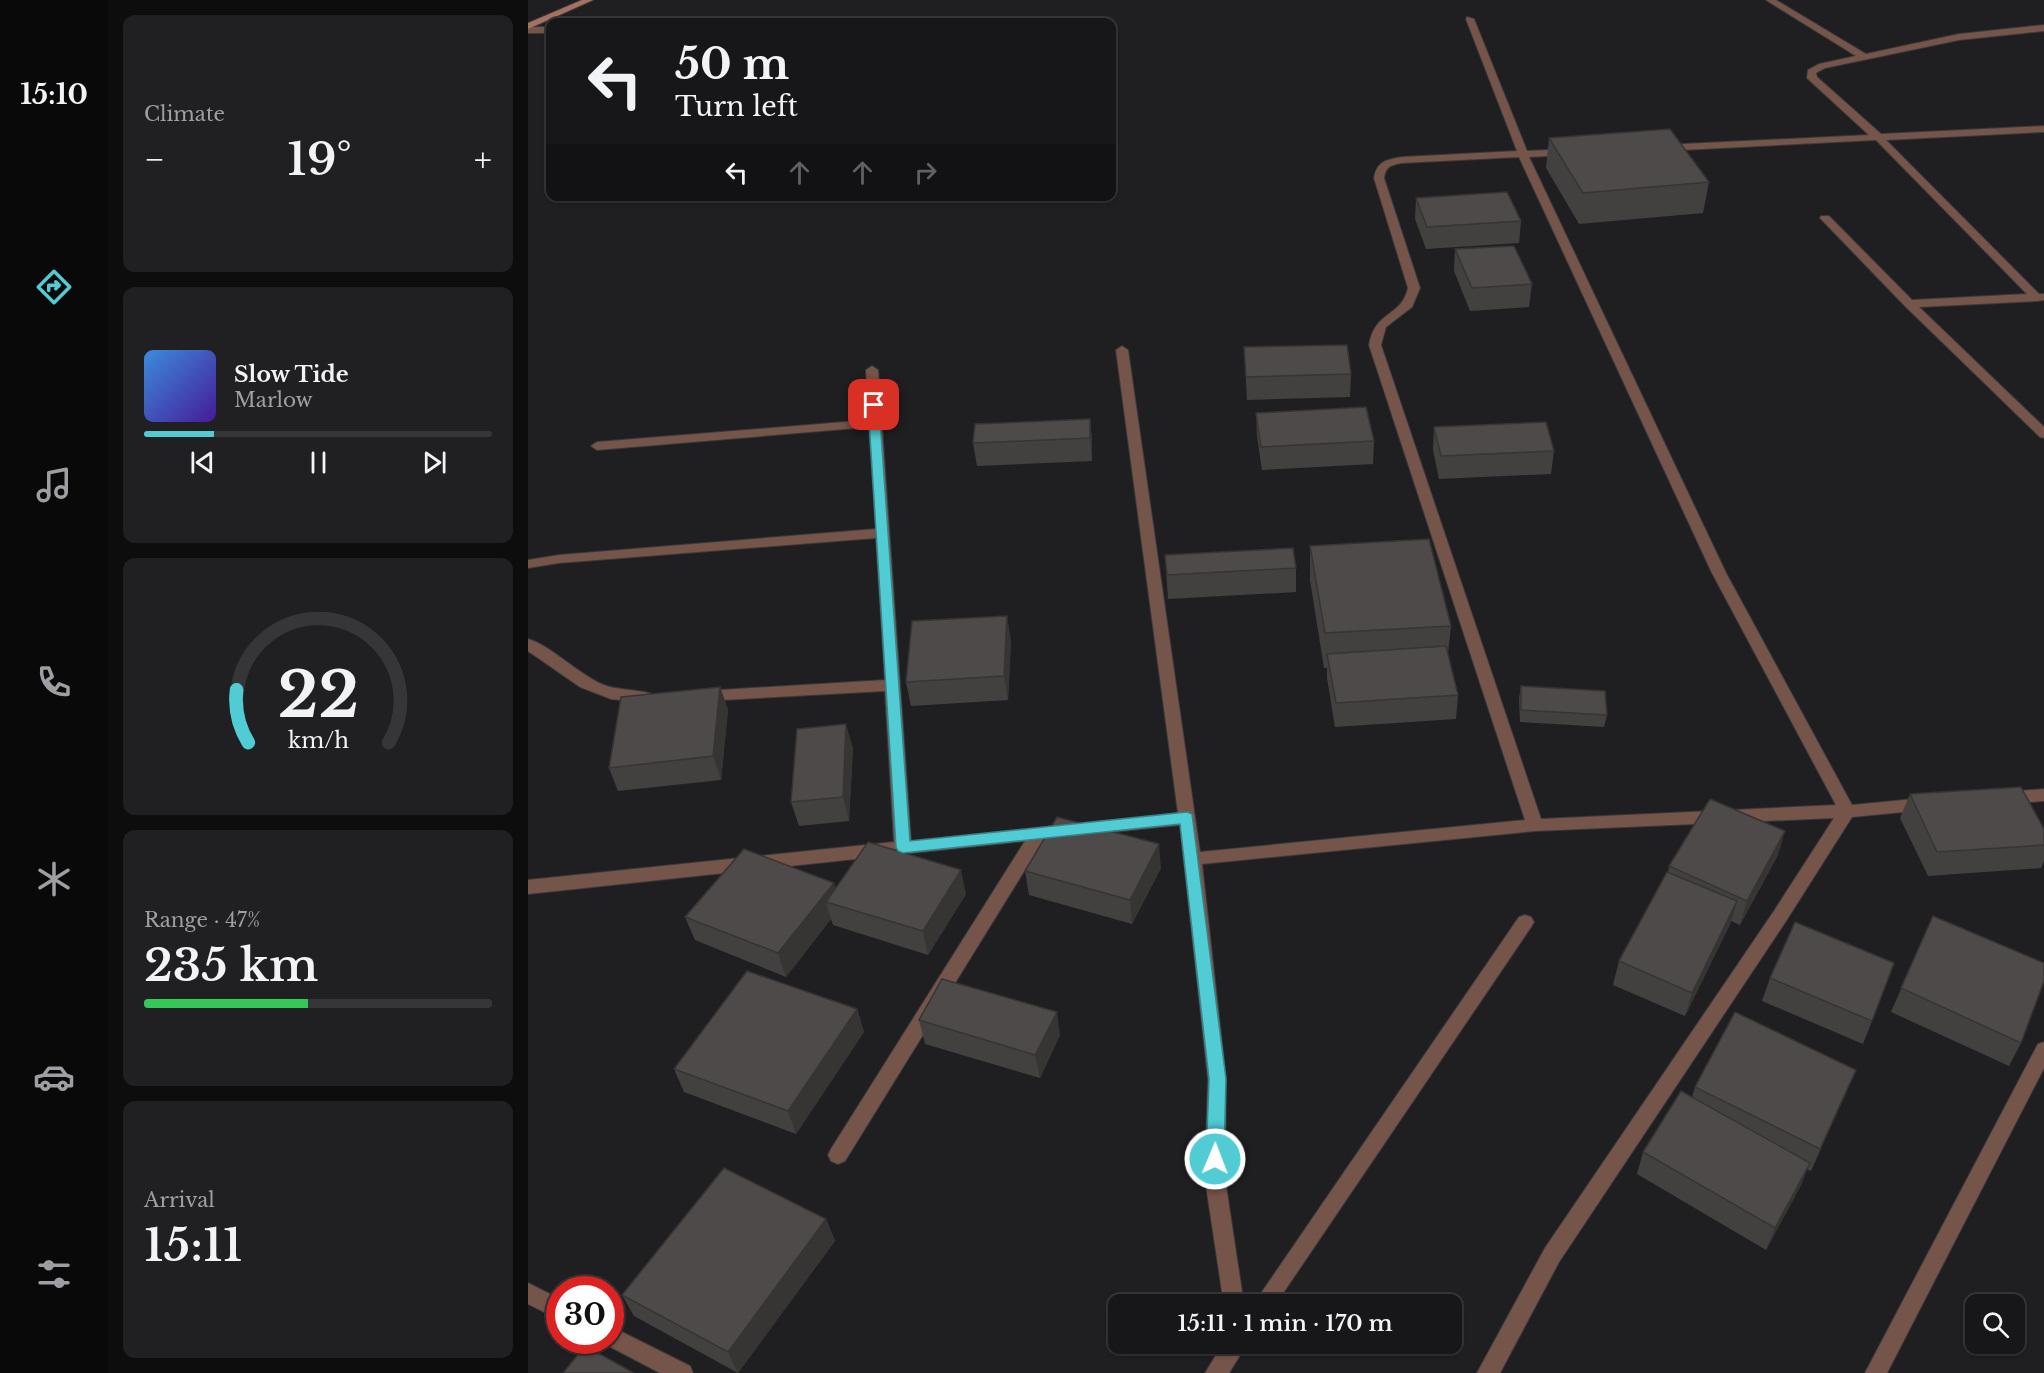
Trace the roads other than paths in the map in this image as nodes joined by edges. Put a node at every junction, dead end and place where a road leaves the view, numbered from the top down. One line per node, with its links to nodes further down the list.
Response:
1 (589, 0): 3 (main road)
2 (1770, 0): 9 (street)
3 (550, 18)
4 (1470, 19): 14 (street)
5 (546, 20): 6 (main road)
6 (528, 28): 8 (street)
7 (2044, 28): 9 (street)
8 (546, 30)
9 (1864, 57): 11 (street)
10 (2044, 129): 11 (street)
11 (1879, 138): 12 (street); 16 (street)
12 (1653, 148)
13 (1582, 151): 14 (street)
14 (1523, 154): 32 (street); 34 (street)
15 (1825, 218): 17 (street)
16 (2041, 298): 17 (street)
17 (1909, 304): 21 (street)
18 (1122, 350): 33 (street)
19 (872, 370): 20 (street)
20 (875, 423): 22 (street); 23 (street)
21 (2044, 434)
22 (597, 446)
23 (882, 533): 24 (street); 26 (street)
24 (528, 564)
25 (528, 644): 28 (street)
26 (892, 686): 27 (street); 36 (street)
27 (687, 697)
28 (664, 698)
29 (2044, 795): 30 (street)
30 (1986, 800)
31 (1940, 803): 32 (street)
32 (1847, 811): 34 (street); 50 (street)
33 (1187, 818): 35 (street); 37 (street)
34 (1535, 825): 37 (street)
35 (1039, 833): 36 (street); 41 (street)
36 (903, 847): 38 (street)
37 (1193, 859): 43 (street)
38 (528, 887)
39 (1525, 922): 44 (street)
40 (2044, 1050): 51 (street)
41 (838, 1155)
42 (528, 1293): 45 (street)
43 (1232, 1294)
44 (1271, 1294)
45 (546, 1303)
46 (624, 1343): 48 (street)
47 (1229, 1354): 49 (street)
48 (682, 1373)
49 (1216, 1373)
50 (1488, 1373)
51 (1876, 1373)

